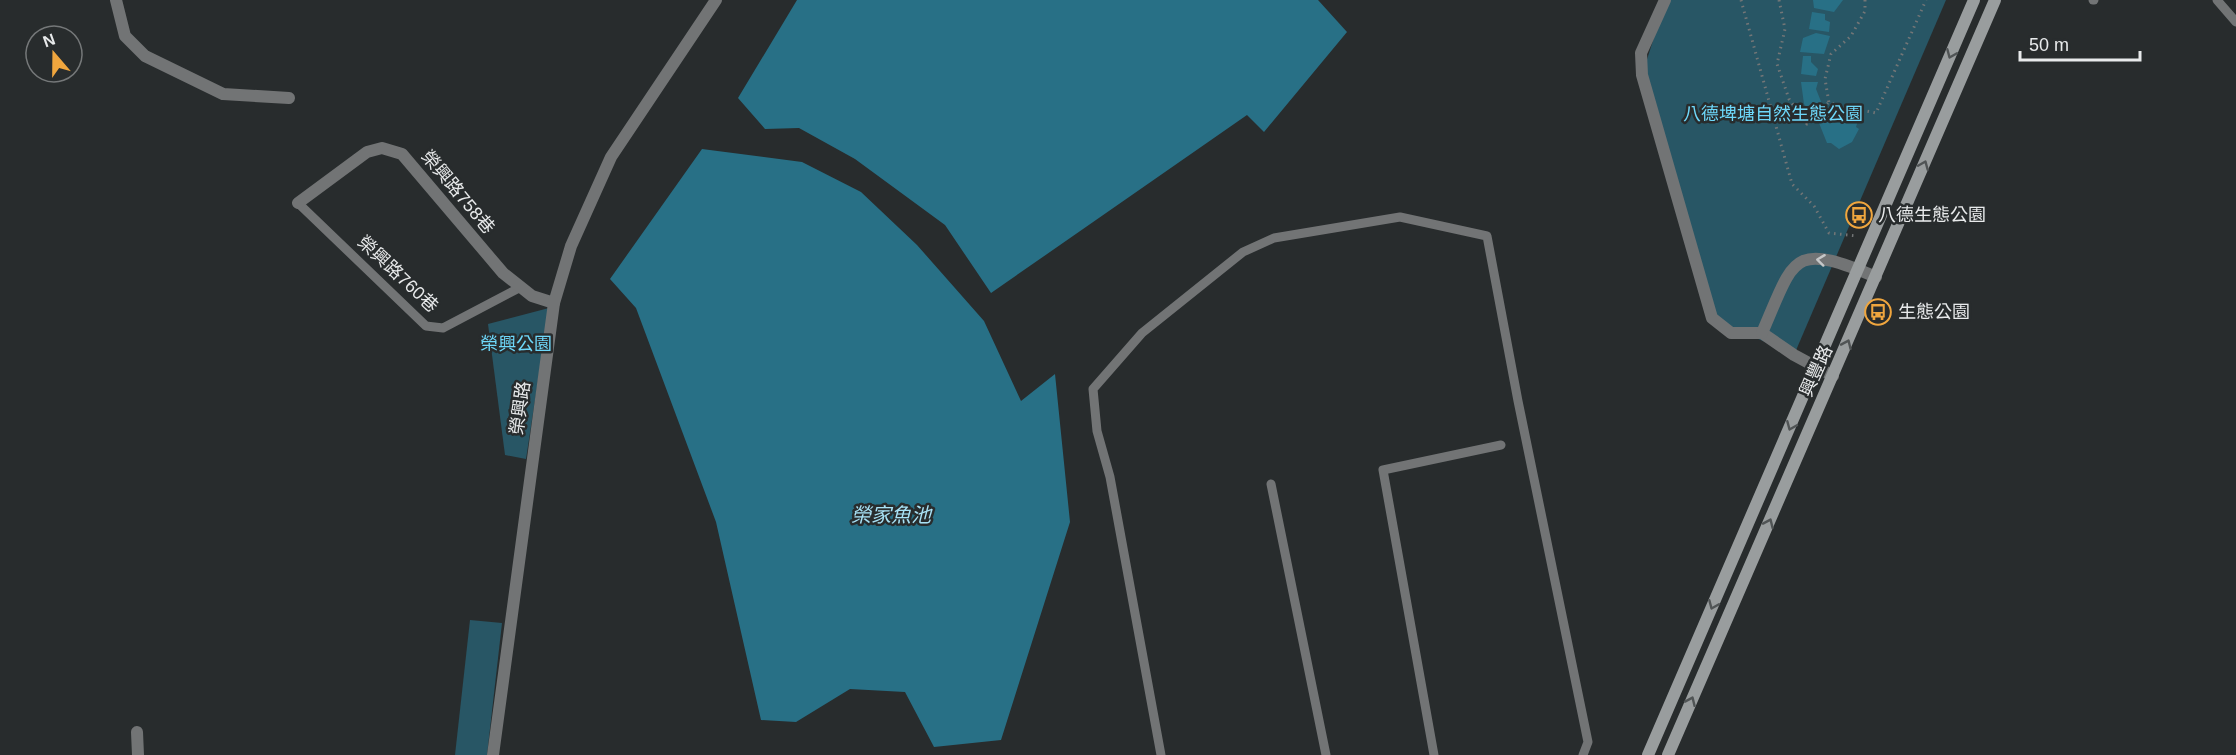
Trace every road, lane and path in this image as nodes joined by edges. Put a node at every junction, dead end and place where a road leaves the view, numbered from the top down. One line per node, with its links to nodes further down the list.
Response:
1 (116, 0): 12 (street)
2 (716, 0): 19 (street, 榮興路)
3 (1665, 0): 20 (street)
4 (1741, 0): 15 (path)
5 (1779, 0): 13 (path)
6 (1865, 0): 13 (path)
7 (1926, 0): 13 (path)
8 (1974, 0): 16 (main road, 興豐路, one-way to 16)
9 (1995, 0): 17 (main road, 興豐路, one-way to 9)
10 (2217, 0): 11 (lane)
11 (2236, 22)
12 (289, 98)
13 (1828, 103)
14 (298, 202): 18 (lane, 榮興路760巷); 18 (street, 榮興路758巷)
15 (1858, 236)
16 (1856, 269): 17 (street); 20 (street, one-way to 20); 21 (main road, 興豐路)
17 (1876, 278): 22 (main road, 興豐路, one-way to 17)
18 (519, 288): 19 (street, 榮興路758巷)
19 (554, 303): 27 (street, 榮興路)
20 (1762, 333): 21 (street)
21 (1816, 368): 22 (street); 32 (main road, 興豐路, one-way to 32)
22 (1833, 376): 33 (main road, 興豐路, one-way to 22)
23 (1501, 445): 30 (lane)
24 (1271, 484): 29 (lane)
25 (137, 732): 26 (street)
26 (138, 755)
27 (493, 755)
28 (1161, 755): 31 (lane)
29 (1326, 755)
30 (1434, 755)
31 (1583, 755)
32 (1648, 755)
33 (1668, 755)

